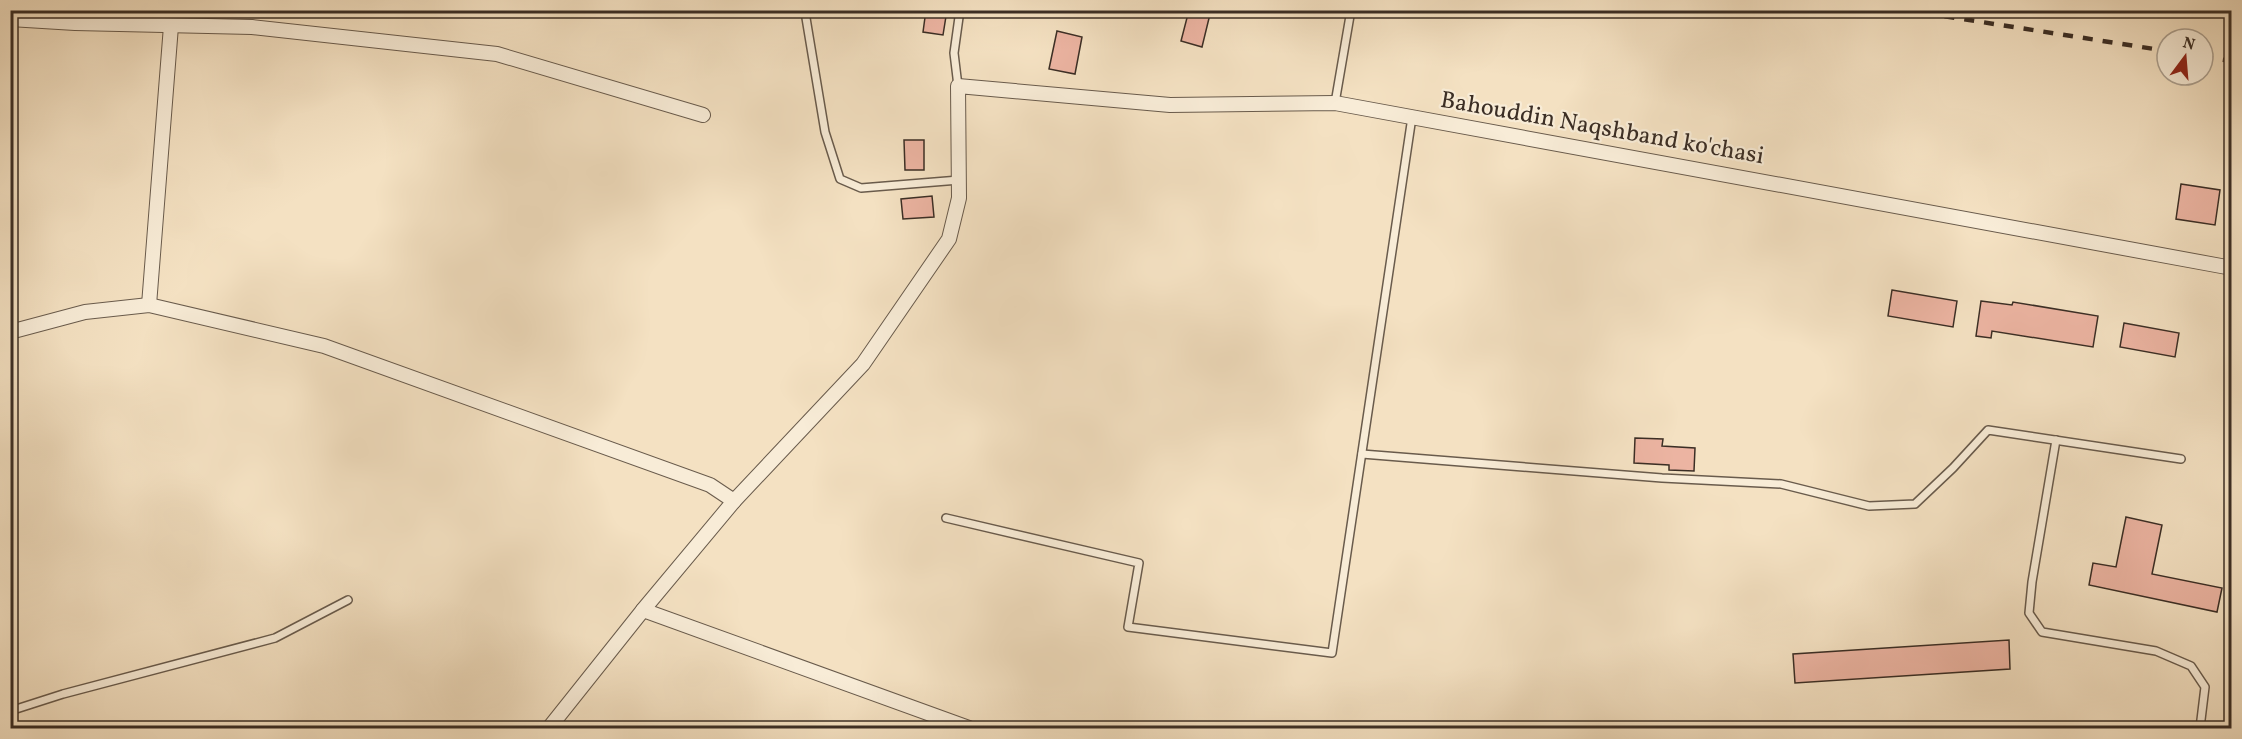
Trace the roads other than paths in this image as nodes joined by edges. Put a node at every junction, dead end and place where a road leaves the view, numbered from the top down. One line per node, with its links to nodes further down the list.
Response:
1 (960, 10): 6 (lane)
2 (1351, 10): 7 (lane)
3 (806, 18): 10 (lane)
4 (10, 19): 5 (street)
5 (171, 26): 8 (street); 12 (street)
6 (958, 86): 7 (street, Bahouddin Naqshband ko'chasi); 10 (street)
7 (1335, 103): 9 (street, Bahouddin Naqshband ko'chasi)
8 (703, 115)
9 (1412, 117): 11 (street, Bahouddin Naqshband ko'chasi); 15 (lane)
10 (958, 180): 17 (street)
11 (2232, 267)
12 (149, 305): 13 (street); 17 (street)
13 (10, 332)
14 (2056, 440): 15 (lane); 16 (lane); 24 (lane)
15 (1362, 454): 18 (lane)
16 (2181, 459)
17 (734, 501): 20 (street)
18 (946, 518)
19 (348, 600): 21 (lane)
20 (643, 610): 22 (street); 23 (street)
21 (10, 711)
22 (549, 729)
23 (969, 729)
24 (2200, 729)

